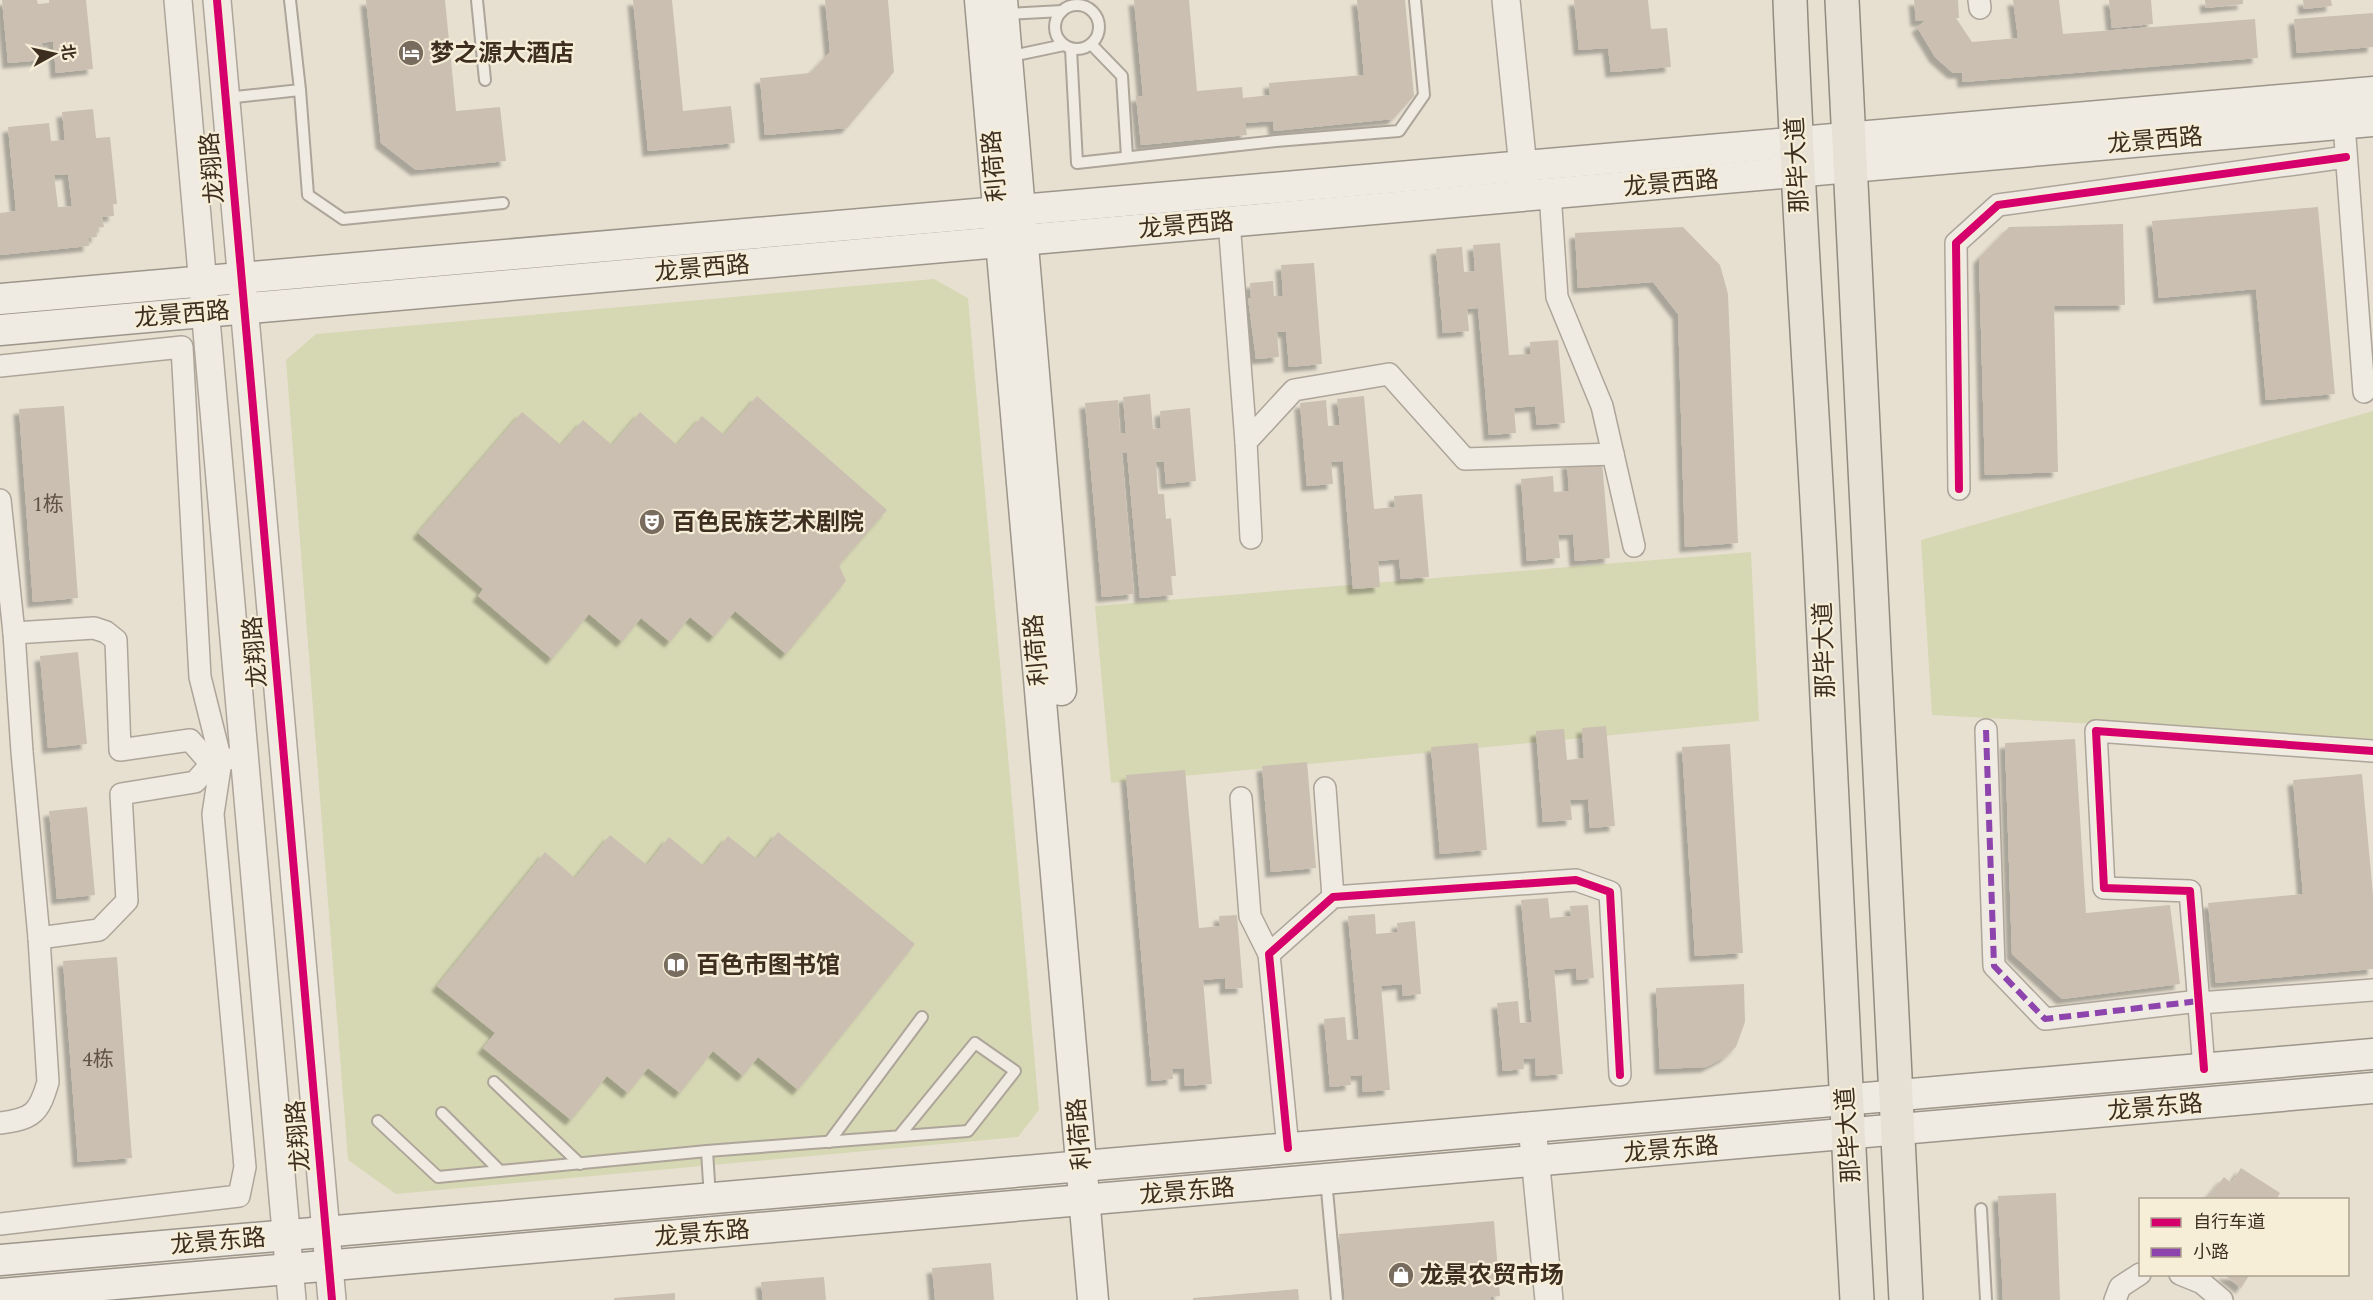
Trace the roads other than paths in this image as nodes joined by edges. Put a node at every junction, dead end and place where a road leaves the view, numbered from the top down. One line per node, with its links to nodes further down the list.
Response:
1 (178, 0): 32 (street, 龙翔路)
2 (217, 0): 18 (street, 龙翔路)
3 (290, 0): 16 (lane)
4 (477, 0): 15 (lane)
5 (1415, 0): 22 (lane)
6 (1506, 0): 25 (street)
7 (1790, 0): 23 (main road, 那毕大道)
8 (1842, 0): 21 (main road, 那毕大道)
9 (995, 5): 11 (lane); 14 (main road, 利荷路); 28 (main road, 利荷路)
10 (1092, 5): 11 (lane); 12 (lane)
11 (1065, 6): 13 (lane)
12 (1091, 44): 13 (lane); 22 (lane)
13 (1067, 47): 14 (lane); 22 (lane)
14 (1007, 57): 28 (main road, 利荷路)
15 (484, 81)
16 (300, 90): 18 (lane); 27 (lane)
17 (2373, 92): 21 (main road, 龙景西路)
18 (226, 98): 31 (street, 龙翔路)
19 (2373, 121): 20 (main road, 龙景西路)
20 (2344, 124): 21 (main road, 龙景西路); 24 (street)
21 (1848, 152): 23 (main road, 龙景西路); 62 (main road, 那毕大道)
22 (1127, 157)
23 (1796, 157): 25 (main road, 龙景西路); 26 (main road, 龙景西路); 63 (main road, 那毕大道)
24 (2346, 157): 38 (street); 41 (street)
25 (1522, 166): 26 (street); 28 (main road, 龙景西路)
26 (1538, 195): 29 (main road, 龙景西路); 40 (street)
27 (503, 203)
28 (1009, 211): 30 (main road, 利荷路); 31 (main road, 龙景西路)
29 (1229, 221): 30 (main road, 龙景西路); 39 (street)
30 (1012, 241): 34 (main road, 龙景西路); 76 (main road, 利荷路)
31 (242, 278): 32 (main road, 龙景西路); 34 (street, 龙翔路)
32 (203, 281): 33 (main road, 龙景西路); 35 (street, 龙翔路)
33 (0, 299)
34 (244, 308): 35 (main road, 龙景西路); 83 (street, 龙翔路)
35 (205, 312): 36 (main road, 龙景西路); 48 (street, 龙翔路)
36 (0, 330)
37 (0, 366): 48 (street)
38 (2364, 392)
39 (1246, 442): 40 (street); 43 (street)
40 (1613, 454): 44 (street)
41 (1959, 489)
42 (0, 500): 45 (street)
43 (1251, 538)
44 (1635, 546)
45 (14, 633): 48 (street); 52 (street)
46 (1986, 730): 55 (street)
47 (2373, 751): 55 (street)
48 (225, 760): 52 (street); 82 (street); 84 (street, 龙翔路)
49 (1325, 788): 51 (street)
50 (1241, 798): 53 (street)
51 (1333, 897): 53 (street); 59 (street)
52 (39, 938): 66 (street)
53 (1269, 954): 72 (street)
54 (2373, 990): 55 (street)
55 (2199, 1002): 58 (street)
56 (922, 1017): 71 (lane)
57 (2373, 1054): 58 (main road, 龙景东路)
58 (2204, 1069): 62 (main road, 龙景东路)
59 (1620, 1075)
60 (494, 1082): 75 (lane)
61 (2373, 1088): 68 (main road, 龙景东路)
62 (1894, 1096): 63 (main road, 龙景东路); 68 (main road, 那毕大道)
63 (1845, 1099): 67 (main road, 龙景东路); 69 (main road, 那毕大道)
64 (442, 1113): 77 (lane)
65 (378, 1121): 77 (lane)
66 (0, 1123)
67 (1532, 1126): 72 (main road, 龙景东路); 74 (street)
68 (1896, 1129): 69 (main road, 龙景东路); 98 (main road, 那毕大道)
69 (1848, 1133): 74 (main road, 龙景东路); 97 (main road, 那毕大道)
70 (899, 1137): 70 (lane); 71 (lane)
71 (829, 1142): 73 (lane)
72 (1288, 1148): 76 (main road, 龙景东路)
73 (707, 1151): 75 (lane); 79 (lane)
74 (1536, 1161): 78 (main road, 龙景东路); 96 (street)
75 (580, 1164): 77 (lane)
76 (1091, 1165): 79 (main road, 龙景东路); 80 (main road, 利荷路)
77 (500, 1171)
78 (1326, 1179): 80 (main road, 龙景东路); 95 (lane)
79 (710, 1198): 83 (main road, 龙景东路)
80 (1094, 1199): 86 (main road, 龙景东路); 93 (main road, 利荷路); 94 (main road, 利荷路)
81 (1981, 1209): 99 (lane)
82 (0, 1224)
83 (326, 1232): 84 (main road, 龙景东路); 86 (street, 龙翔路)
84 (286, 1235): 85 (main road, 龙景东路); 87 (street, 龙翔路)
85 (0, 1260)
86 (328, 1266): 87 (main road, 龙景东路); 92 (street, 龙翔路)
87 (290, 1269): 90 (main road, 龙景东路); 91 (street, 龙翔路)
88 (2139, 1275): 100 (street)
89 (2183, 1276): 101 (street)
90 (5, 1296)
91 (292, 1300)
92 (332, 1300)
93 (1093, 1300)
94 (1112, 1300)
95 (1336, 1300)
96 (1549, 1300)
97 (1857, 1300)
98 (1906, 1300)
99 (1986, 1300)
100 (2115, 1300)
101 (2222, 1300)

